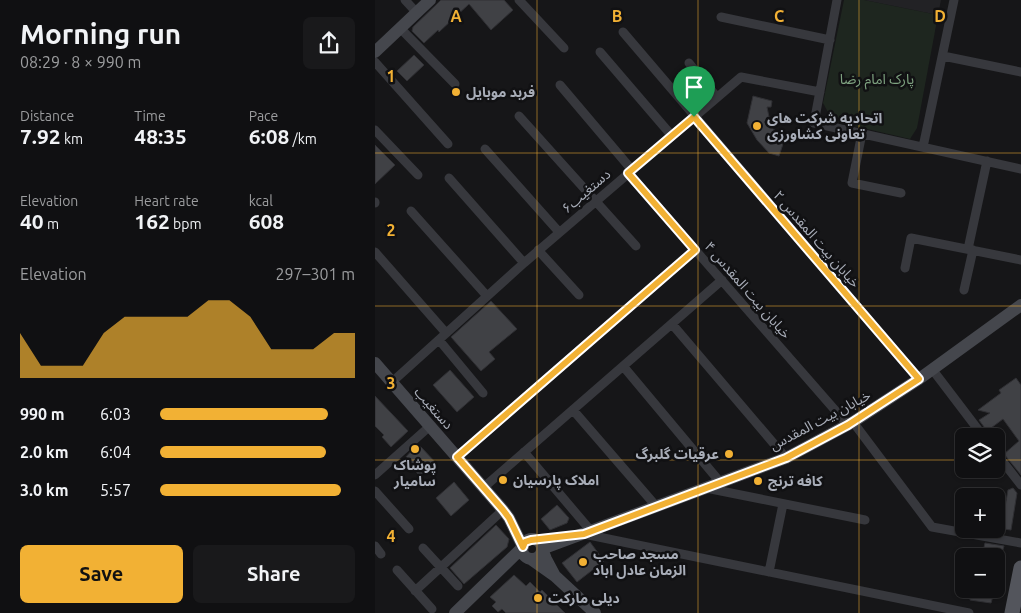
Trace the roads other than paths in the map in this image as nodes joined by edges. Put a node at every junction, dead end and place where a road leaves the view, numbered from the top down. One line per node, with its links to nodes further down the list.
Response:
1 (405, 0): 6 (street)
2 (430, 0): 6 (street)
3 (519, 0): 11 (street)
4 (837, 0): 10 (street)
5 (954, 0): 14 (street)
6 (417, 13): 8 (street)
7 (721, 17): 10 (street)
8 (400, 28): 12 (street); 18 (street)
9 (623, 32): 23 (street, خیابان بیت المقدس ۲)
10 (830, 40): 20 (street)
11 (564, 48)
12 (375, 52)
13 (600, 52): 26 (street)
14 (943, 56): 17 (street); 28 (street)
15 (375, 62): 27 (street)
16 (689, 63): 21 (street)
17 (1021, 72)
18 (455, 84)
19 (560, 84): 32 (street, خیابان بیت المقدس ۴)
20 (820, 92): 21 (street, دستغیب۶); 25 (street)
21 (717, 97): 23 (street, دستغیب۶)
22 (519, 116): 36 (street)
23 (694, 117): 26 (street, دستغیب۶); 58 (street, خیابان بیت المقدس ۲)
24 (375, 130): 33 (street)
25 (862, 134): 28 (street); 35 (street)
26 (672, 136): 32 (street, دستغیب۶)
27 (448, 144)
28 (923, 147): 30 (street)
29 (485, 149): 38 (street)
30 (987, 161): 31 (street); 42 (street)
31 (1021, 169)
32 (630, 172): 36 (street, دستغیب۶); 41 (street, خیابان بیت المقدس ۴)
33 (418, 175)
34 (449, 178): 45 (street)
35 (901, 193)
36 (596, 201): 38 (street, دستغیب۶); 39 (street)
37 (411, 211): 50 (street)
38 (559, 232): 40 (street, دستغیب۶)
39 (636, 246)
40 (538, 250): 45 (street, دستغیب۶); 49 (street)
41 (695, 250): 47 (street, خیابان بیت المقدس ۴); 66 (street)
42 (971, 250): 44 (street); 46 (street); 48 (street)
43 (375, 252): 53 (street)
44 (1021, 260)
45 (524, 263): 50 (street, دستغیب۶)
46 (905, 268)
47 (722, 280): 52 (street); 62 (street, خیابان بیت المقدس ۴)
48 (963, 290)
49 (579, 295)
50 (487, 296): 53 (street, دستغیب۶)
51 (1021, 305): 57 (street, خیابان بیت المقدس)
52 (672, 324): 56 (street); 67 (street)
53 (447, 333): 54 (street, دستغیب۶)
54 (439, 340): 59 (street, دستغیب۶); 60 (street)
55 (375, 363): 59 (street, دستغیب)
56 (623, 366): 61 (street); 70 (street)
57 (932, 369): 58 (street, خیابان بیت المقدس); 64 (street)
58 (919, 379): 62 (street, خیابان بیت المقدس)
59 (392, 382): 63 (street, دستغیب)
60 (483, 393)
61 (573, 410): 65 (street); 76 (street)
62 (850, 424): 67 (street, خیابان بیت المقدس); 81 (street, خیابان بیت المقدس ۴)
63 (430, 426): 66 (street, دستغیب); 69 (street)
64 (977, 428)
65 (524, 452): 72 (street); 80 (street)
66 (457, 457): 72 (street, دستغیب)
67 (786, 458): 70 (street, خیابان بیت المقدس)
68 (1005, 465): 71 (street)
69 (375, 475)
70 (720, 482): 73 (street, خیابان بیت المقدس)
71 (1021, 485)
72 (483, 488): 77 (street, دستغیب)
73 (706, 488): 75 (street); 76 (street, خیابان بیت المقدس)
74 (375, 490): 79 (street)
75 (783, 504): 78 (street); 87 (street)
76 (656, 506): 80 (street, خیابان بیت المقدس)
77 (506, 514): 83 (street, دستغیب); 84 (street)
78 (865, 520)
79 (409, 529)
80 (588, 532): 83 (street, خیابان بیت المقدس); 87 (street)
81 (1021, 543)
82 (423, 548): 84 (street)
83 (531, 549): 91 (street); 92 (street, دستغیب)
84 (441, 568): 88 (street); 89 (street)
85 (1021, 568): 94 (main road)
86 (397, 570): 89 (street)
87 (769, 572): 93 (street)
88 (458, 586)
89 (415, 591): 90 (street)
90 (432, 609)
91 (455, 613)
92 (596, 613)
93 (969, 613)
94 (1012, 613)

